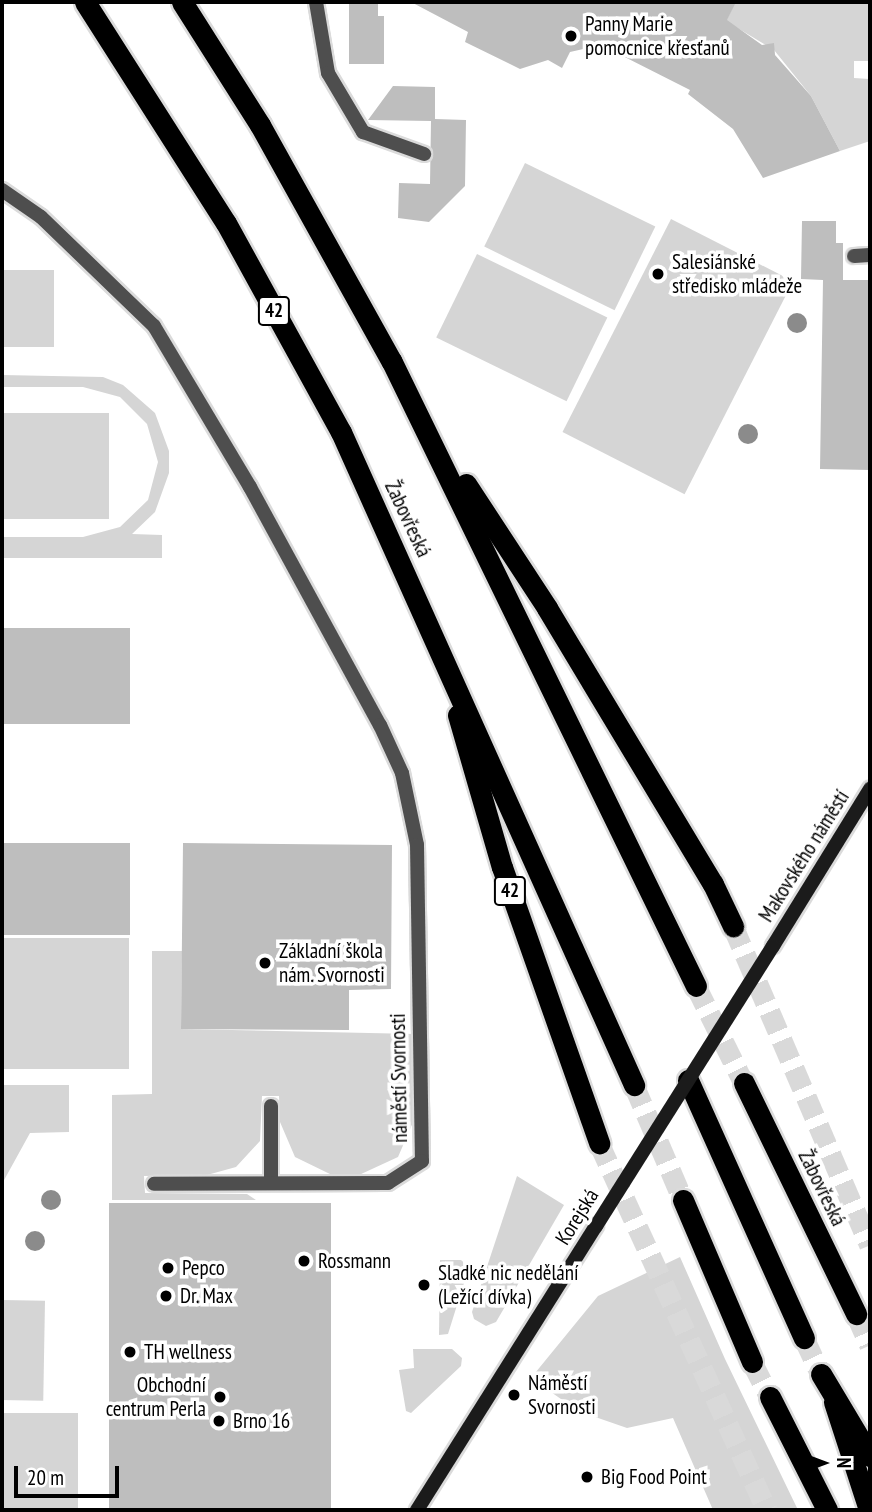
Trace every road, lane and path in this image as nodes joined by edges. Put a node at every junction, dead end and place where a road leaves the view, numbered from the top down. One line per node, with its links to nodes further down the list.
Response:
1 (85, 2): 9 (highway, Žabovřeská / 42)
2 (182, 2): 8 (highway)
3 (316, 2): 4 (street)
4 (424, 154)
5 (2, 190): 19 (street, náměstí Svornosti)
6 (870, 255): 7 (street)
7 (854, 256)
8 (413, 403): 11 (highway); 13 (highway)
9 (434, 635): 16 (highway, Žabovřeská / 42); 18 (highway, 42)
10 (870, 789): 12 (street, Makovského náměstí)
11 (733, 926)
12 (774, 946): 14 (street, Korejská, bridge)
13 (696, 986)
14 (688, 1080): 23 (highway); 29 (street, Korejská, bridge)
15 (744, 1083): 22 (highway, Žabovřeská)
16 (634, 1085)
17 (271, 1106): 19 (street)
18 (599, 1143)
19 (271, 1182): 20 (street, náměstí Svornosti)
20 (154, 1184)
21 (682, 1200): 24 (highway)
22 (856, 1314)
23 (804, 1338)
24 (752, 1362)
25 (821, 1374): 27 (highway)
26 (770, 1397): 30 (highway)
27 (834, 1402): 28 (highway); 31 (highway)
28 (870, 1456)
29 (417, 1510)
30 (827, 1510)
31 (869, 1510)

